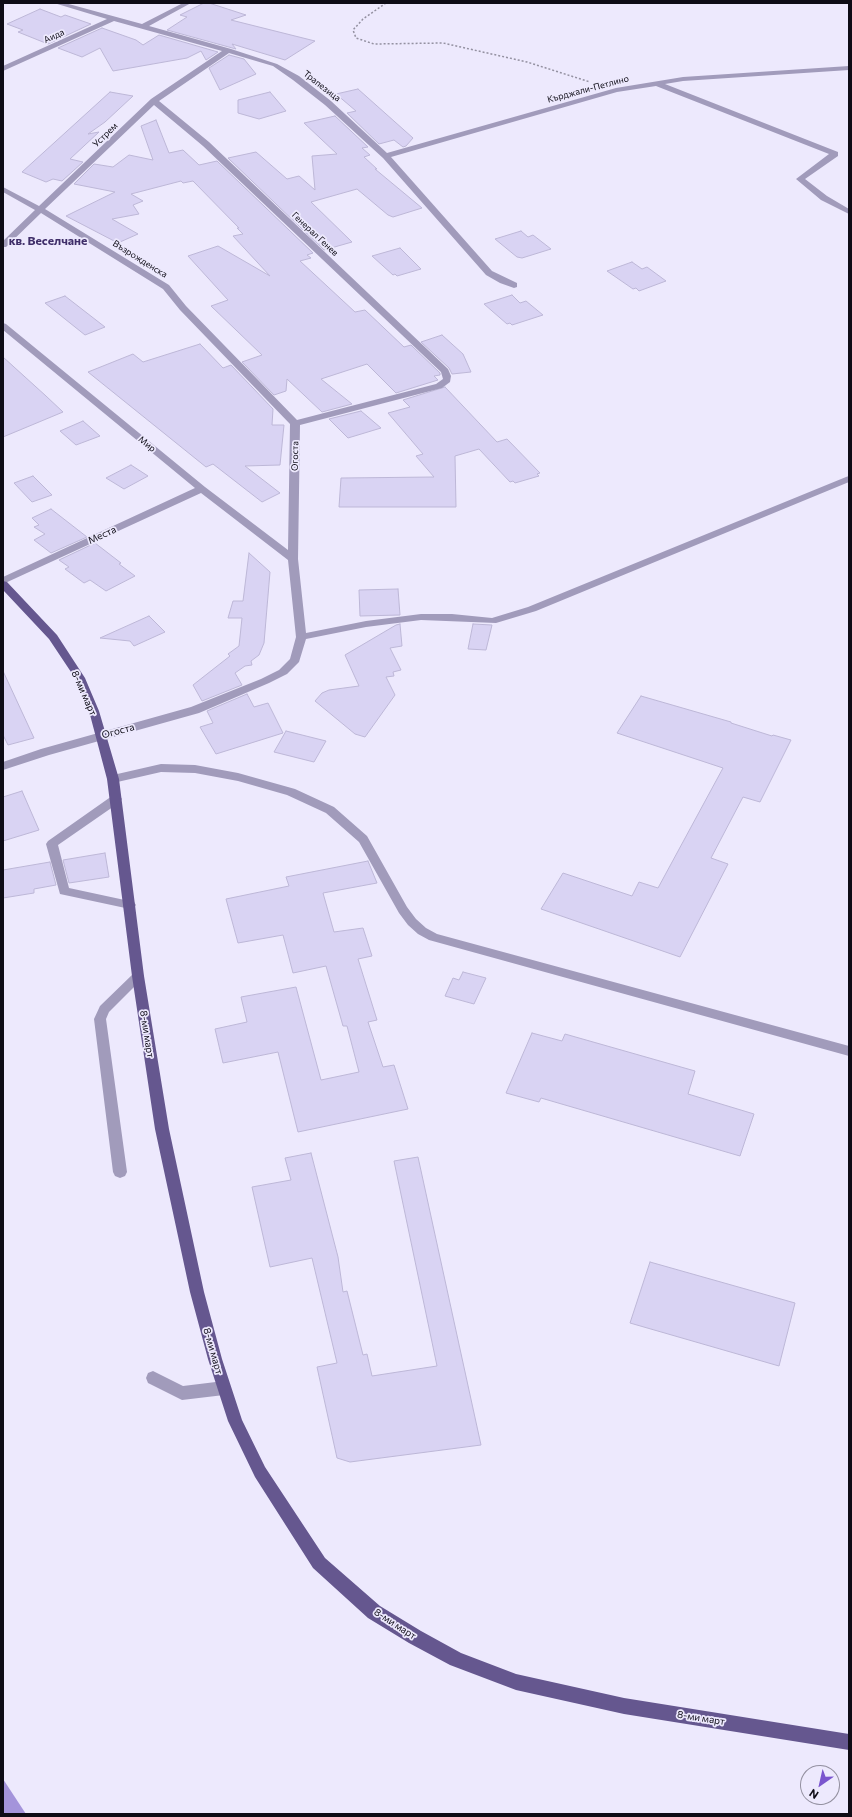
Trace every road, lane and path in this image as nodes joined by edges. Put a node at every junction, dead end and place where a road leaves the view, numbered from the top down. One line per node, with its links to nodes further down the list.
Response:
1 (56, 3): 4 (street, Трапезица)
2 (188, 3): 5 (street)
3 (386, 3): 10 (path)
4 (113, 19): 5 (street, Трапезица); 8 (street, Аида)
5 (142, 27): 6 (street, Трапезица)
6 (229, 50): 11 (street, Устрем); 12 (street, Трапезица)
7 (849, 68): 9 (street, Кърджали-Петлино)
8 (3, 69)
9 (658, 83): 10 (street, Кърджали-Петлино); 15 (street)
10 (616, 90): 12 (street, Кърджали-Петлино)
11 (154, 101): 14 (street, Устрем); 19 (street, Генерал Генев)
12 (386, 156): 17 (street, Трапезица)
13 (3, 189): 14 (street, Възрожденска)
14 (41, 210): 16 (street, Устрем); 19 (street, Възрожденска)
15 (849, 212)
16 (3, 245)
17 (514, 285)
18 (3, 326): 21 (street, Мир)
19 (295, 423): 22 (street, Огоста)
20 (849, 479): 24 (street)
21 (202, 489): 22 (street, Мир); 23 (street, Места)
22 (293, 559): 24 (street, Огоста)
23 (3, 583): 25 (main road, 8-ми март)
24 (302, 638): 25 (street, Огоста)
25 (100, 736): 26 (street, Огоста); 27 (main road, 8-ми март)
26 (3, 766)
27 (113, 779): 28 (main road, 8-ми март); 31 (street)
28 (116, 799): 29 (main road, 8-ми март); 29 (street)
29 (130, 905): 30 (main road, 8-ми март)
30 (138, 976): 32 (street); 34 (main road, 8-ми март)
31 (849, 1051)
32 (120, 1172)
33 (152, 1378): 34 (street)
34 (224, 1388): 35 (main road, 8-ми март)
35 (849, 1742)

